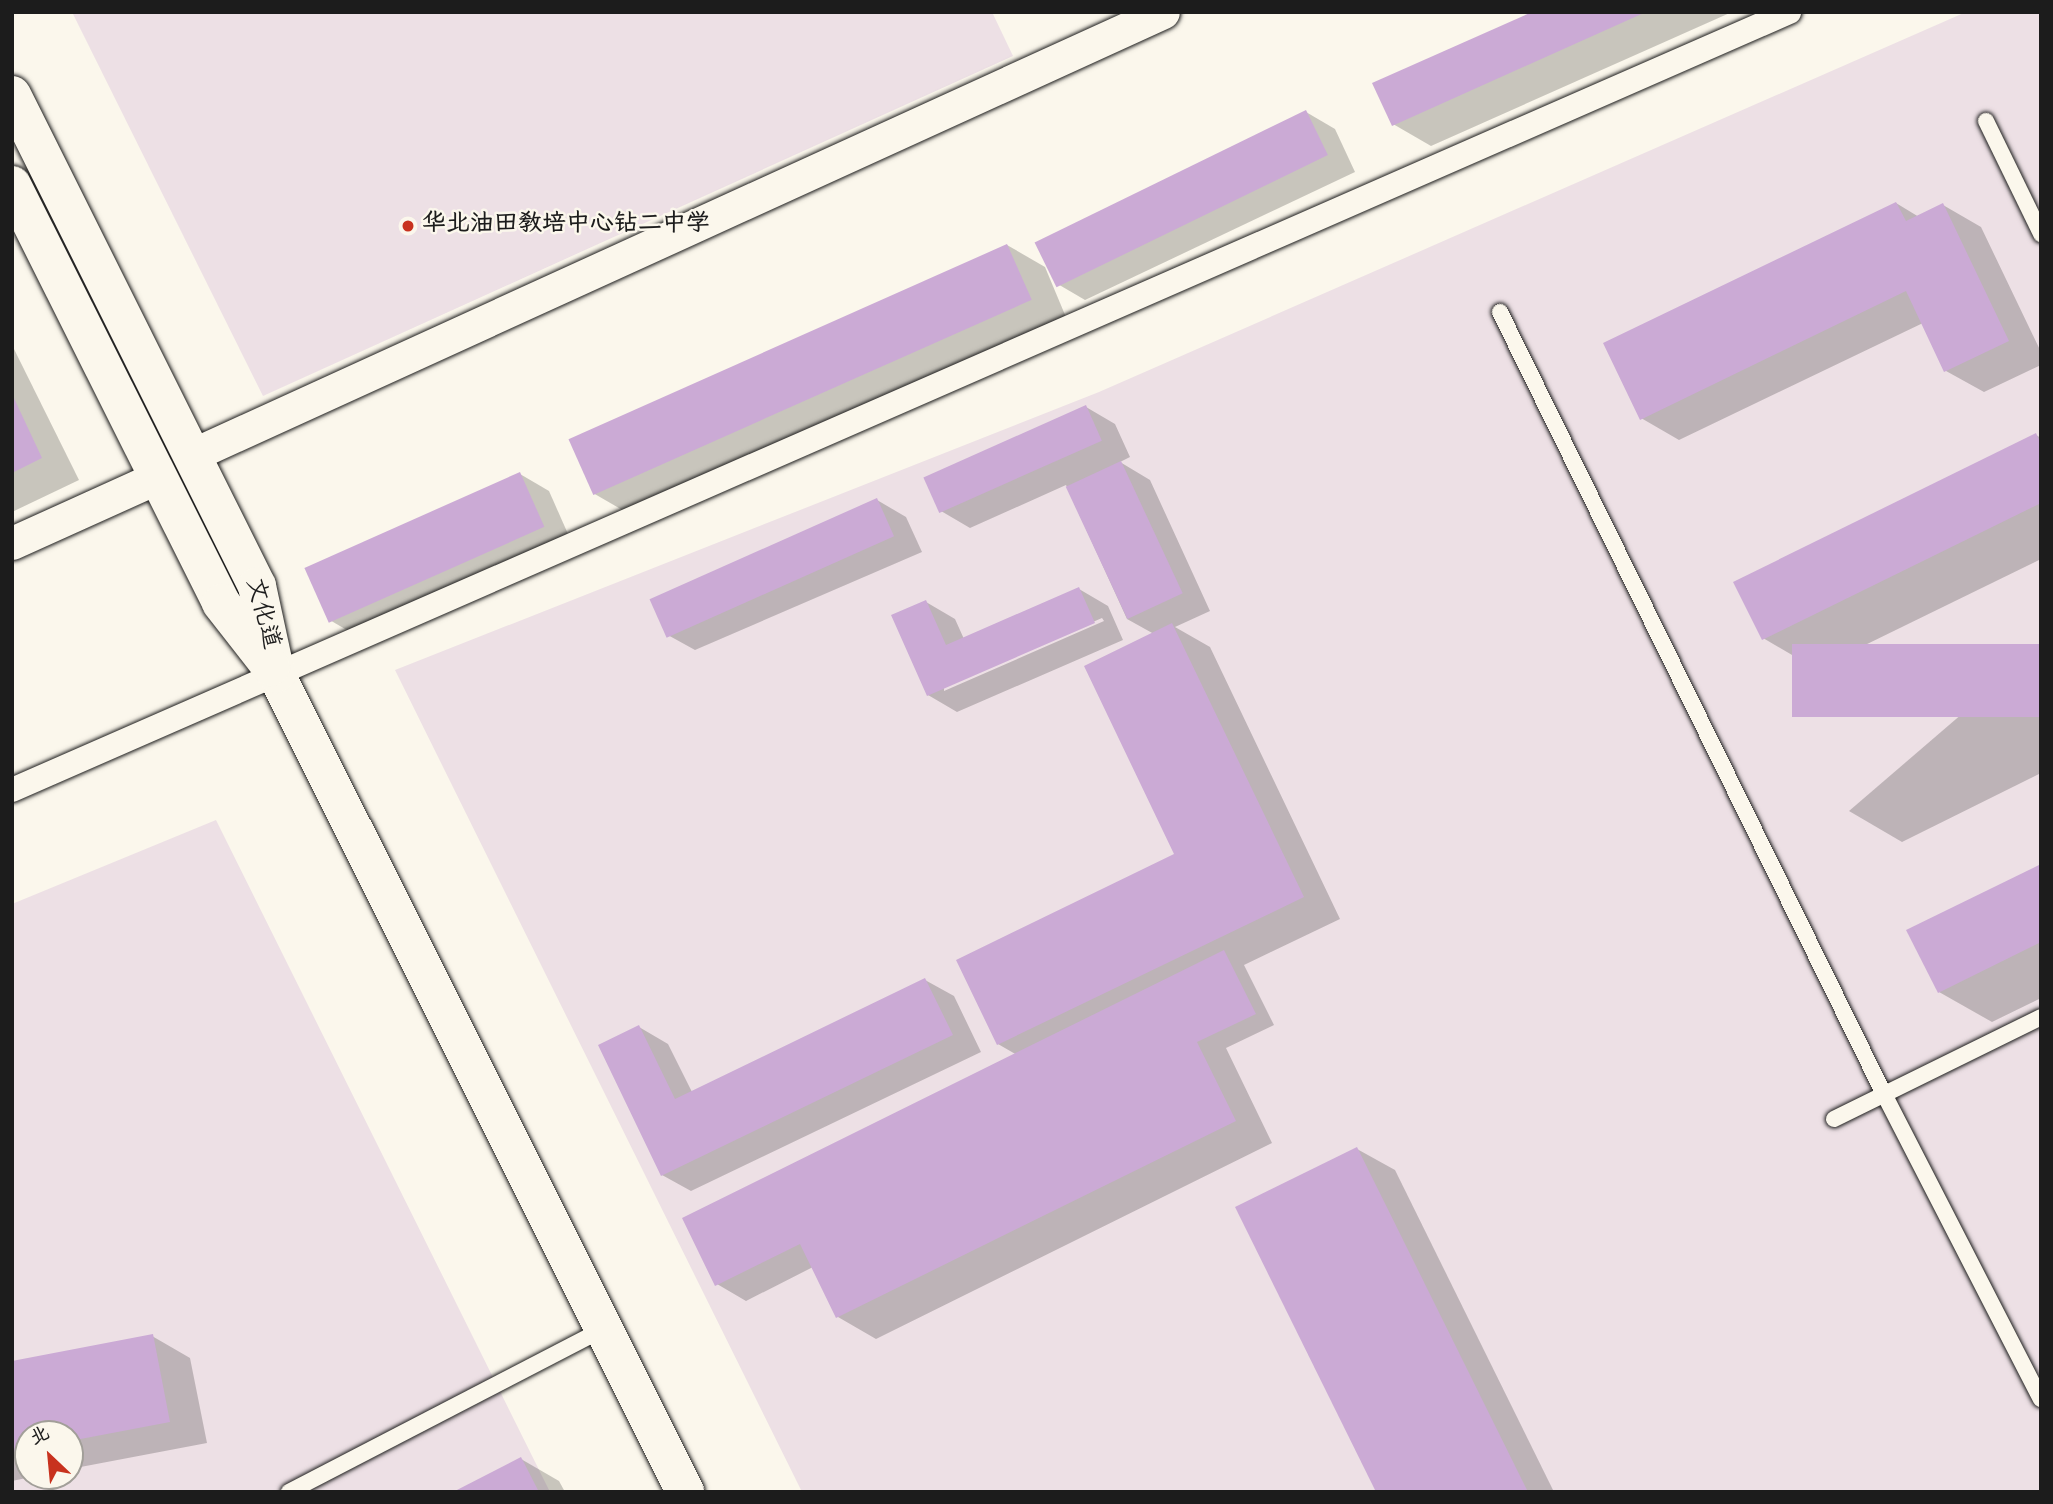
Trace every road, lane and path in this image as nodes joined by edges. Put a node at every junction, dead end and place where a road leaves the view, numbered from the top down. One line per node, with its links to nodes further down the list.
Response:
1 (1163, 12): 8 (street)
2 (1789, 12): 11 (street)
3 (12, 95): 8 (main road, 文化道)
4 (1986, 121): 6 (lane)
5 (12, 185): 9 (main road, 文化道)
6 (2041, 234)
7 (1500, 312): 14 (lane)
8 (192, 456): 11 (main road, 文化道)
9 (158, 477): 10 (street); 11 (main road, 文化道)
10 (12, 543)
11 (276, 674): 12 (street); 16 (main road)
12 (12, 790)
13 (2041, 1017): 14 (lane)
14 (1884, 1094): 15 (lane); 17 (lane)
15 (1834, 1119)
16 (604, 1329): 18 (lane); 19 (main road)
17 (2041, 1399)
18 (289, 1492)
19 (685, 1492)

